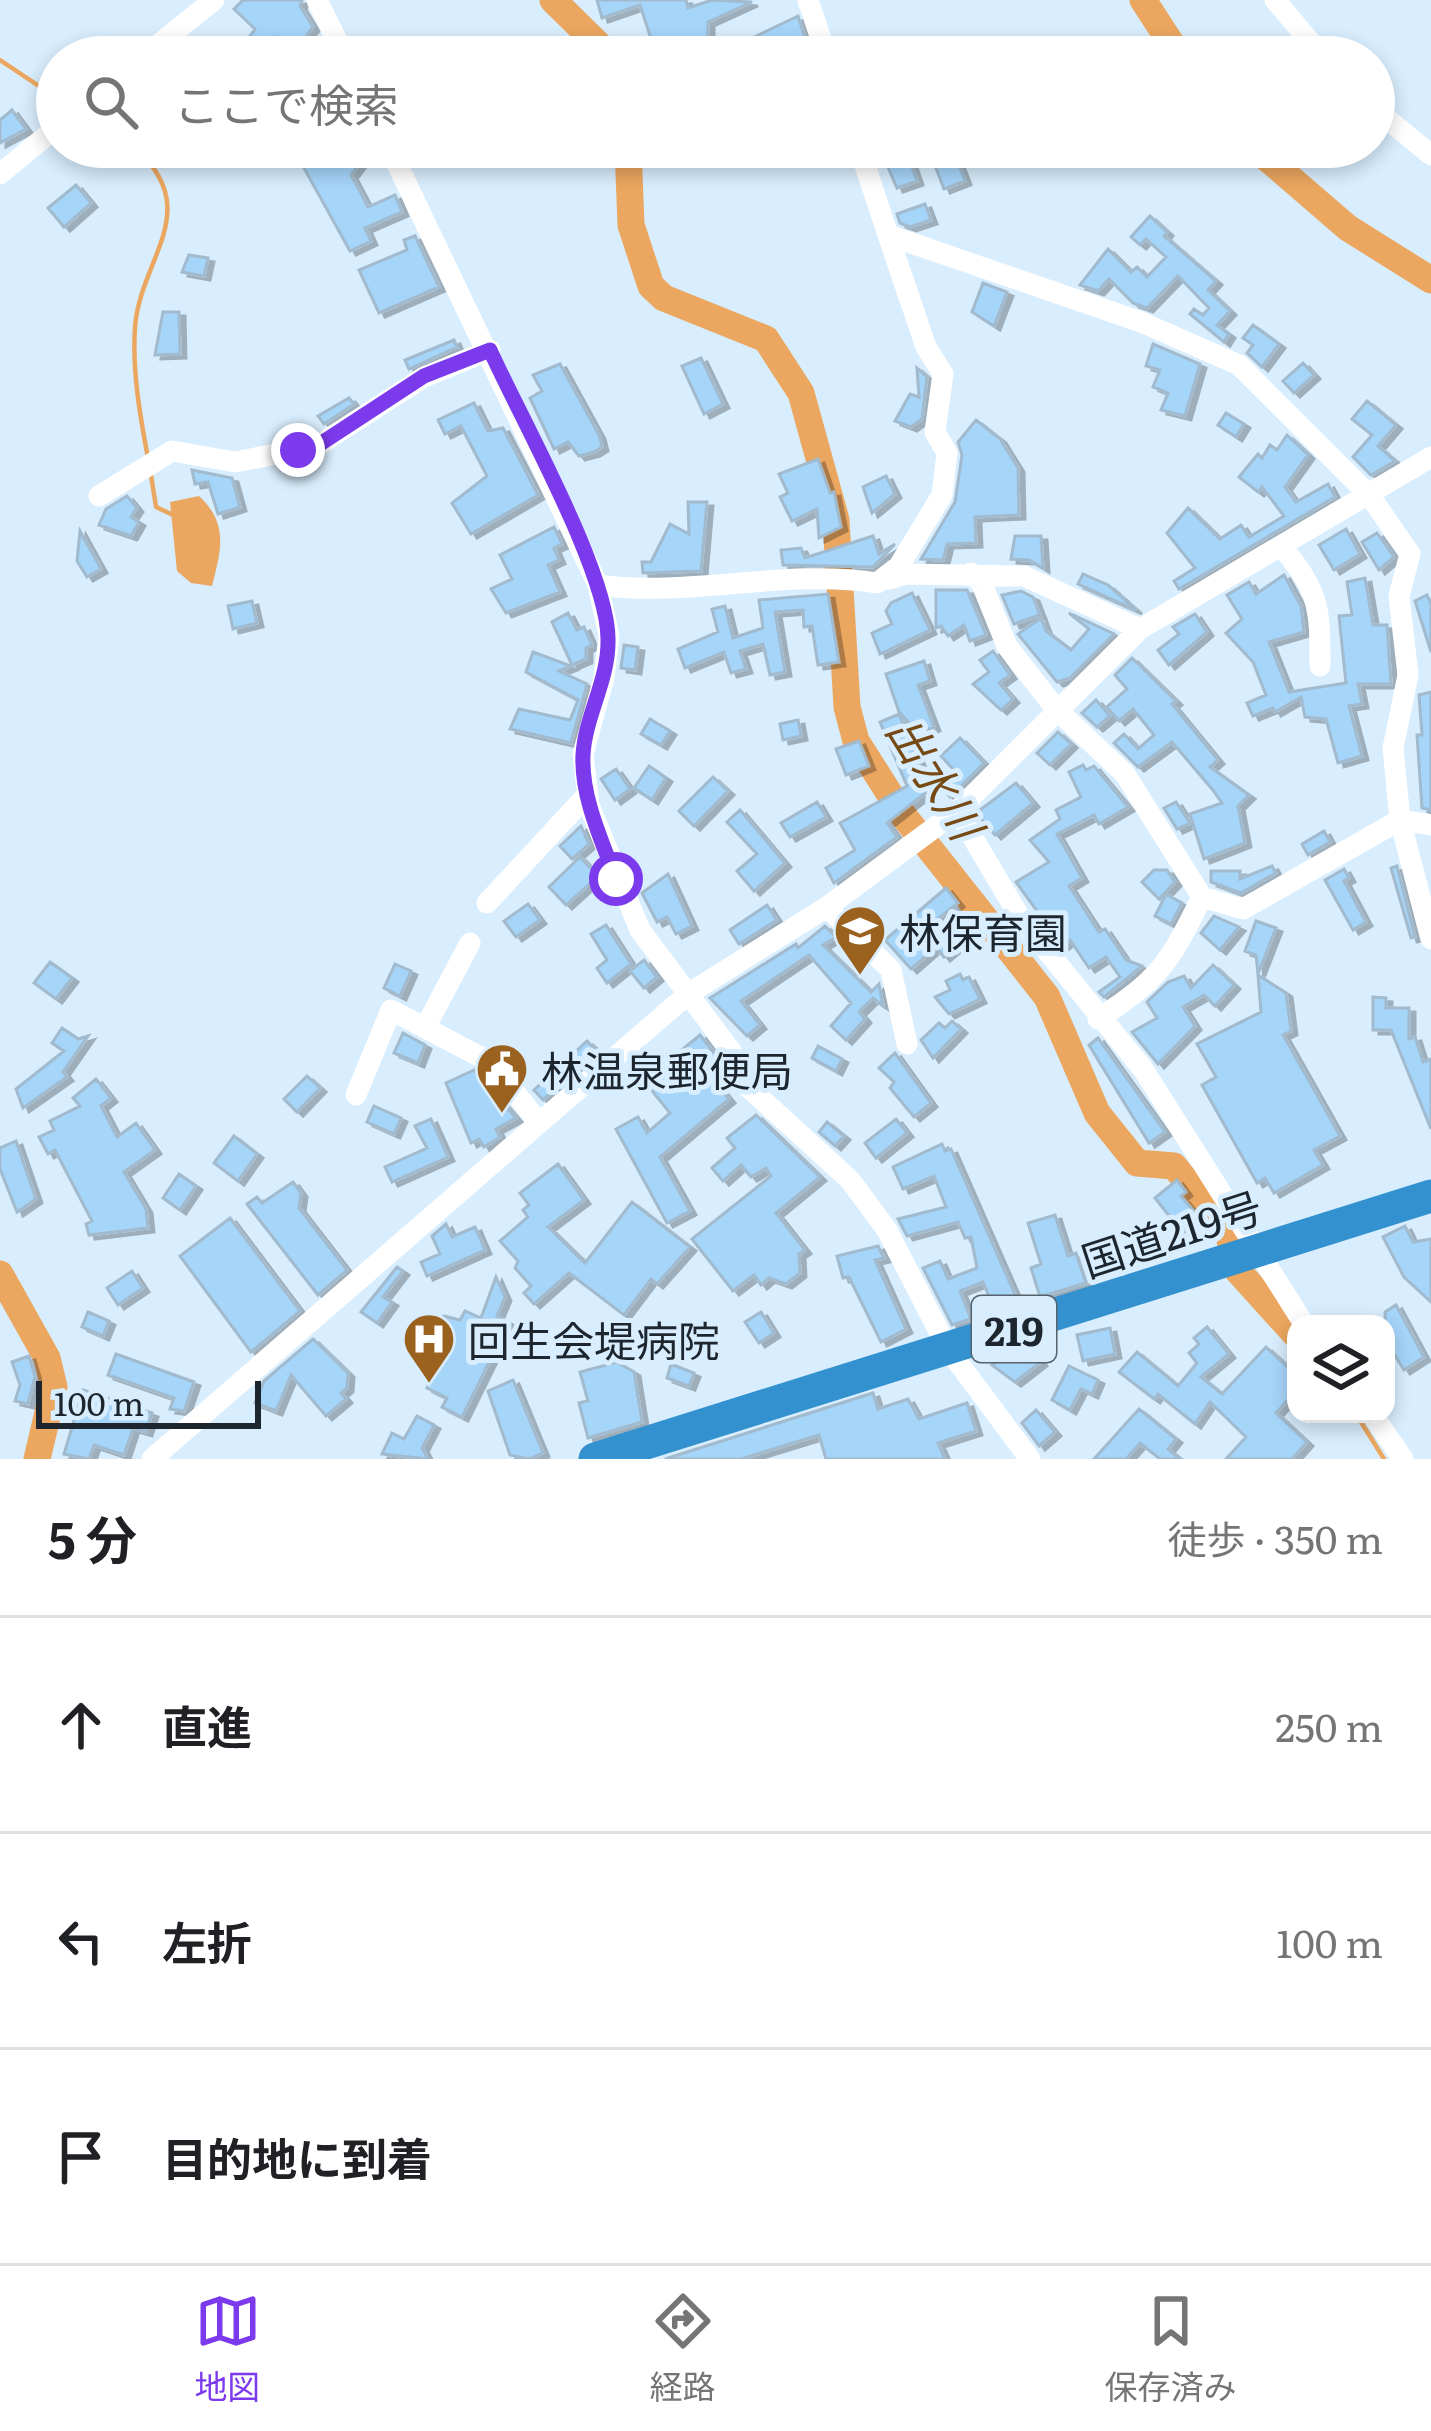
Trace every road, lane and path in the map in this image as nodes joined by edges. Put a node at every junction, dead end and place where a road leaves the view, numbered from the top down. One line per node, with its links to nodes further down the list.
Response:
1 (214, 0): 5 (street)
2 (316, 0): 6 (street)
3 (808, 0): 7 (street)
4 (1275, 0): 8 (street)
5 (169, 36)
6 (334, 36)
7 (820, 36)
8 (1305, 36)
9 (1395, 125): 11 (street)
10 (36, 144): 14 (street)
11 (1431, 155)
12 (399, 168): 16 (street)
13 (866, 168): 15 (street)
14 (0, 173)
15 (888, 236): 19 (street); 22 (street)
16 (490, 350): 18 (street); 23 (street)
17 (1431, 457): 19 (street)
18 (99, 496)
19 (1370, 496): 20 (street); 29 (street)
20 (1282, 547): 24 (street); 25 (street)
21 (971, 573): 22 (street); 24 (street); 26 (street)
22 (877, 583): 23 (street)
23 (598, 585): 27 (street)
24 (1140, 629): 26 (street)
25 (1320, 666)
26 (1056, 709): 28 (street); 31 (street)
27 (588, 794): 32 (street); 36 (street)
28 (957, 811): 33 (street); 37 (street)
29 (1400, 820): 30 (street); 31 (street); 34 (street)
30 (1431, 825)
31 (1202, 897): 37 (street)
32 (487, 903)
33 (827, 907): 36 (street); 39 (street)
34 (1431, 939)
35 (470, 944): 38 (street)
36 (688, 994): 41 (street); 45 (street)
37 (1099, 1019): 43 (street)
38 (426, 1026): 40 (street); 41 (street)
39 (907, 1044)
40 (356, 1095)
41 (538, 1122): 47 (street)
42 (1431, 1196): 43 (highway, 国道219号 / 219)
43 (1256, 1253): 44 (street); 45 (highway, 国道219号 / 219)
44 (1298, 1315)
45 (948, 1349): 48 (highway, 国道219号 / 219); 49 (street)
46 (1378, 1423): 50 (street)
47 (152, 1459)
48 (596, 1459)
49 (1030, 1459)
50 (1403, 1459)

